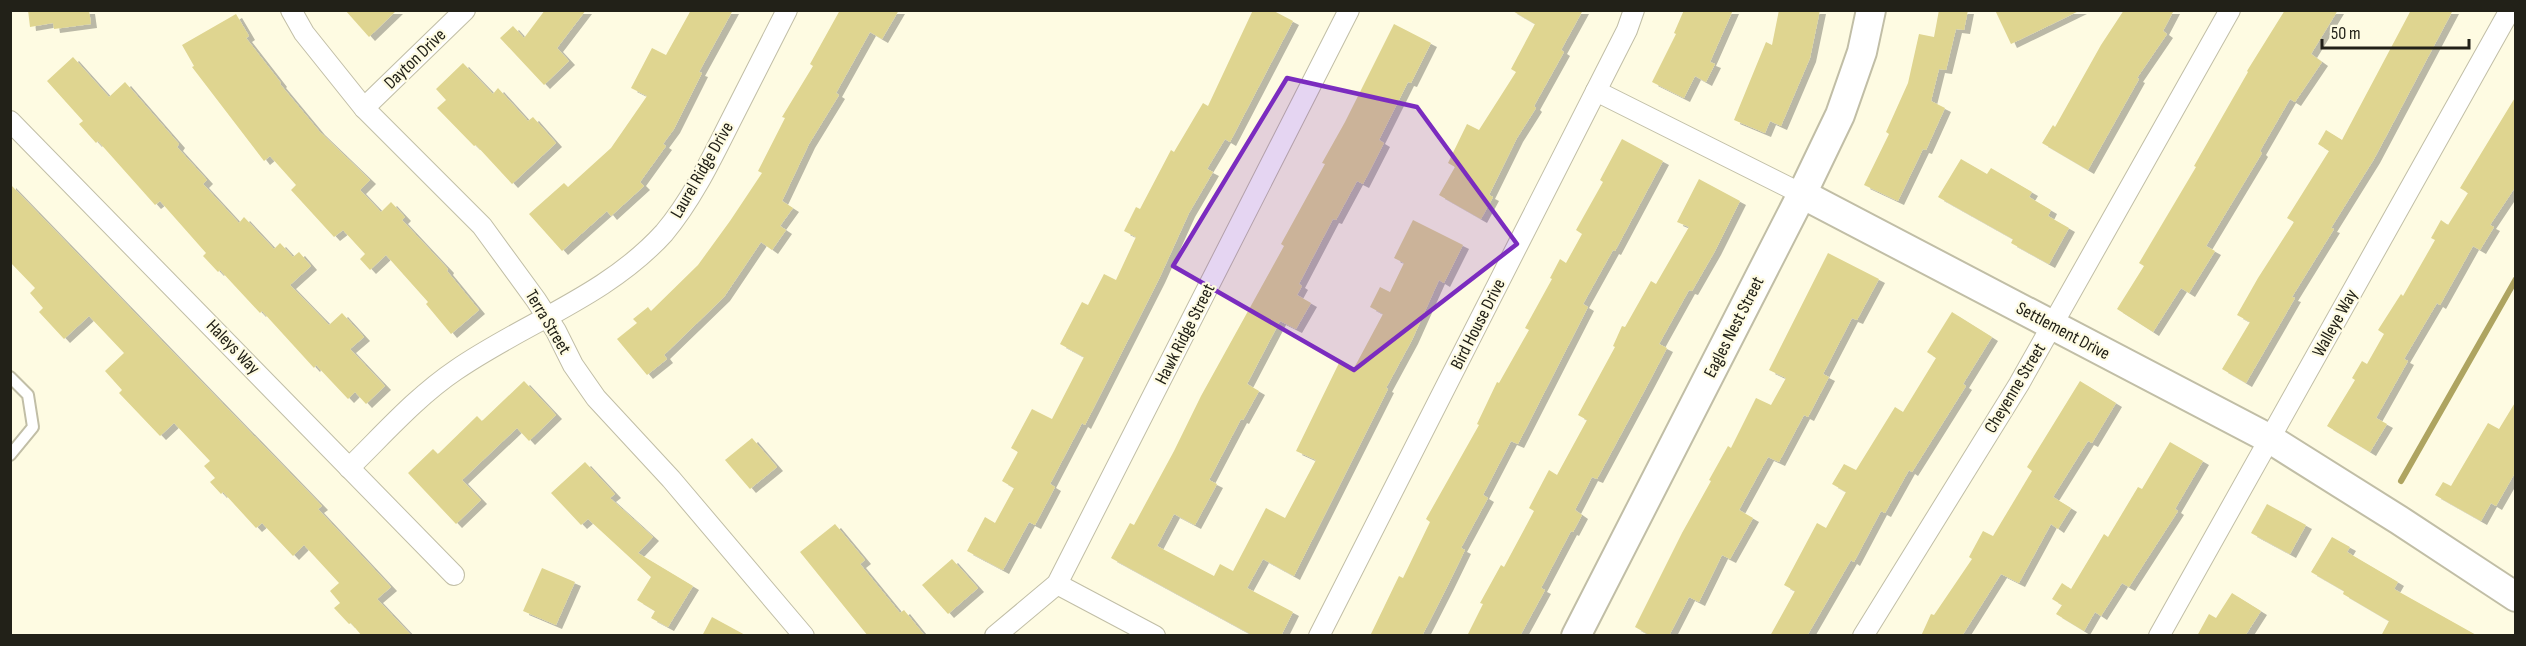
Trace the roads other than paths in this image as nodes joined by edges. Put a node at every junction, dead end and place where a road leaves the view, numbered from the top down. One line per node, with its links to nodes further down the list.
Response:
1 (291, 10): 10 (street, Terra Street)
2 (465, 10): 10 (street, Dayton Drive)
3 (787, 10): 13 (street, Laurel Ridge Drive)
4 (1349, 10): 20 (street, Hawk Ridge Street)
5 (1634, 10): 9 (street, Bird House Drive)
6 (1871, 10): 12 (street, Eagles Nest Street)
7 (2230, 10): 14 (street, Cheyenne Street)
8 (2510, 10): 16 (street, Walleye Way)
9 (1596, 91): 12 (street, Settlement Drive); 25 (street, Bird House Drive)
10 (364, 108): 13 (street, Terra Street)
11 (10, 120): 18 (street, Haleys Way)
12 (1802, 194): 14 (street, Settlement Drive); 26 (street, Eagles Nest Street)
13 (547, 318): 18 (street, Laurel Ridge Drive); 22 (street, Terra Street)
14 (2052, 325): 16 (street, Settlement Drive); 27 (street, Cheyenne Street)
15 (10, 377): 17 (lane)
16 (2270, 439): 21 (street, Settlement Drive); 28 (street, Walleye Way)
17 (10, 455)
18 (349, 468): 19 (street, Haleys Way)
19 (454, 575)
20 (1057, 584): 23 (street, Hawk Ridge Street); 24 (street)
21 (2512, 588)
22 (804, 636)
23 (995, 636)
24 (1155, 636)
25 (1319, 636)
26 (1576, 636)
27 (1863, 636)
28 (2159, 636)

